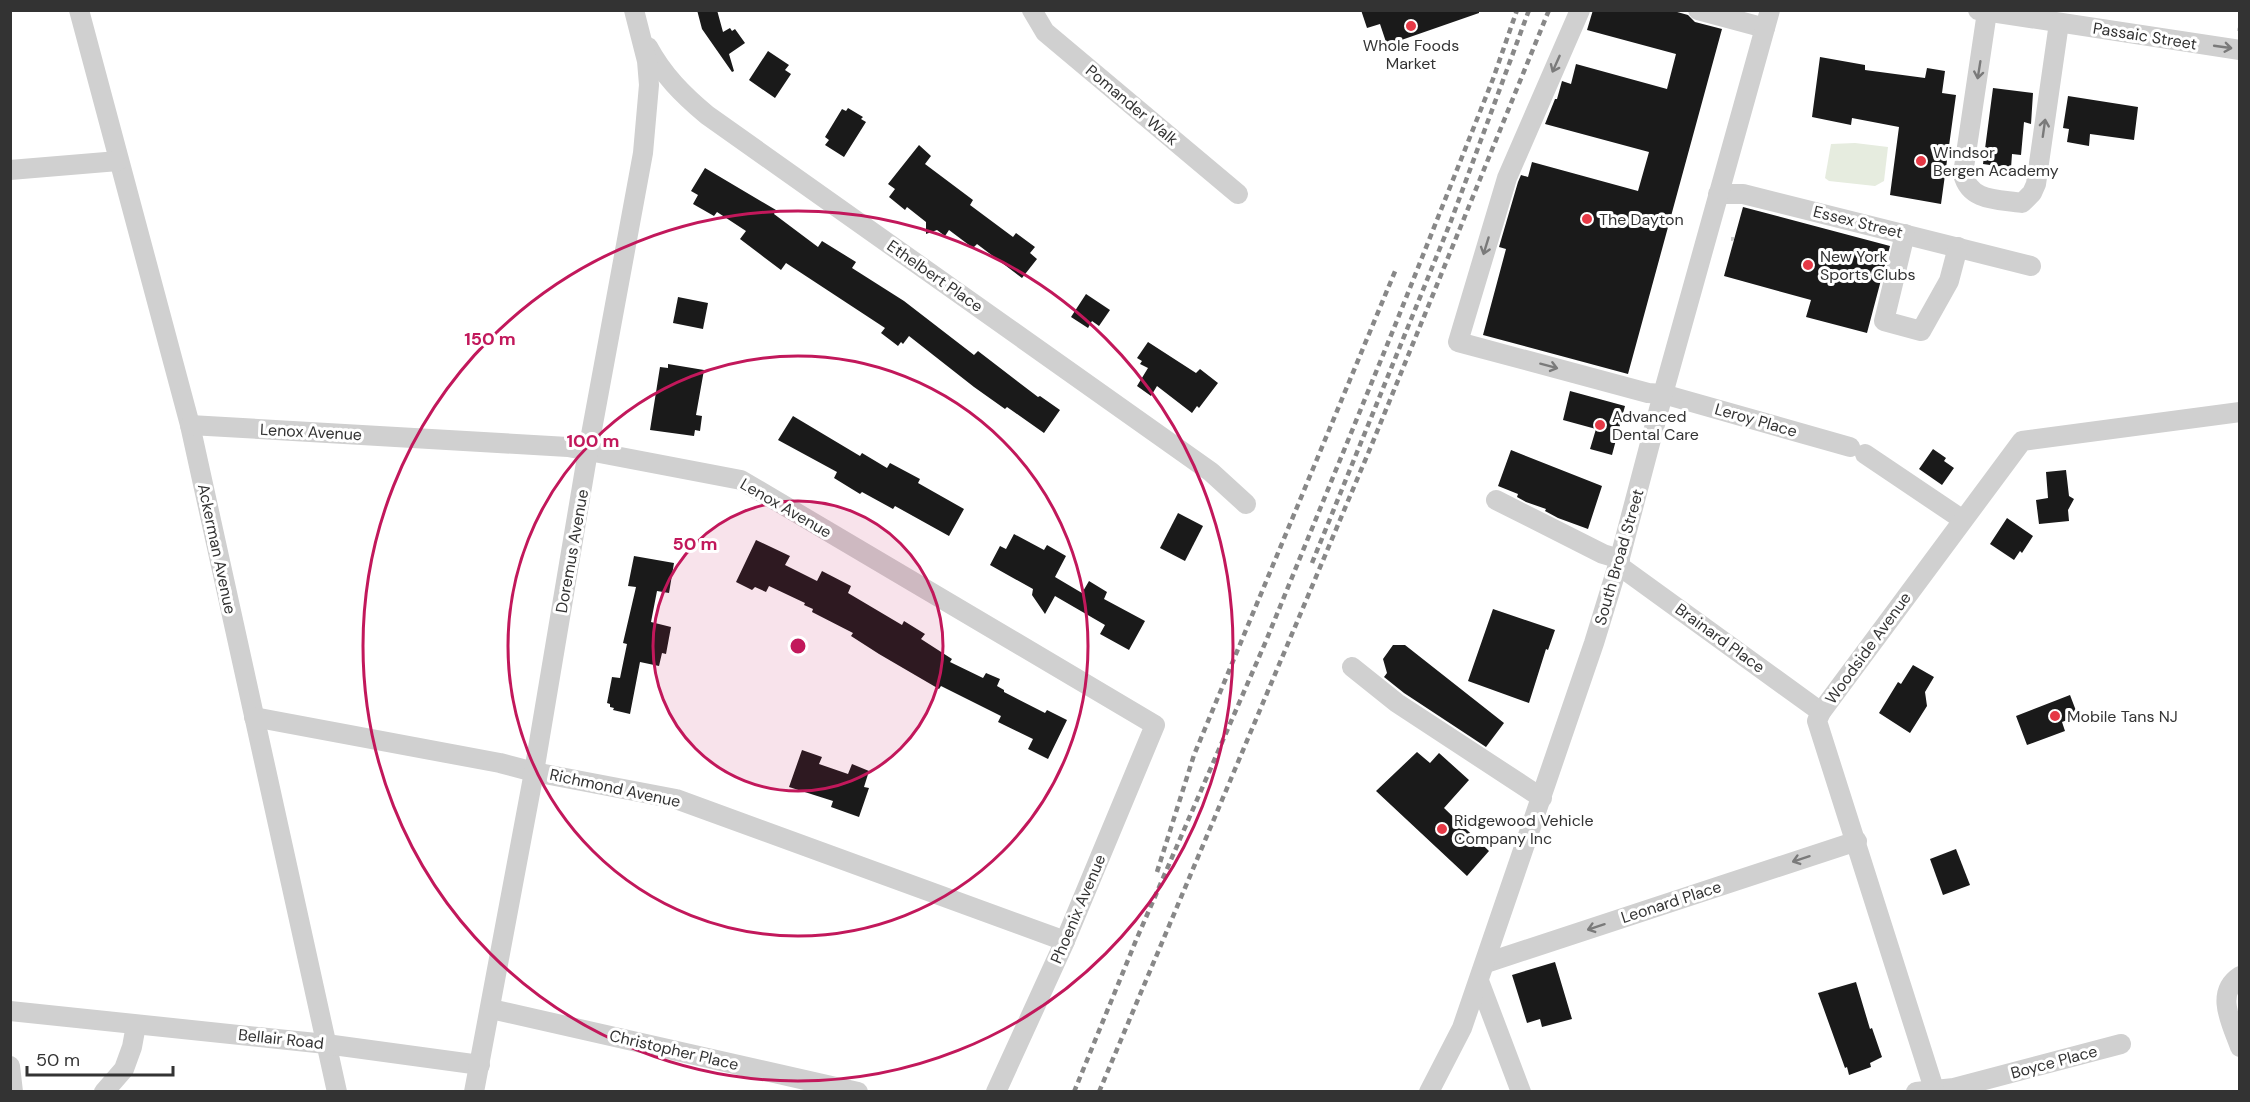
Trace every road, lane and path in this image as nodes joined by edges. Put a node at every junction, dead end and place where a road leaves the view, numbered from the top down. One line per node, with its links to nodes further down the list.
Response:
1 (79, 10): 12 (street, Ackerman Avenue)
2 (634, 10): 10 (street, Doremus Avenue)
3 (1032, 10): 14 (street, Pomander Walk)
4 (1580, 10): 19 (street, Leroy Place, one-way to 19)
5 (1698, 10): 7 (street)
6 (1983, 11): 8 (street, Passaic Street); 8 (street, one-way to 8)
7 (1768, 19): 15 (street, South Broad Street)
8 (2059, 23): 11 (street, Passaic Street, one-way to 11)
9 (2240, 25): 11 (path)
10 (640, 33): 22 (street, Doremus Avenue); 24 (street, Ethelbert Place)
11 (2239, 40)
12 (118, 161): 13 (street); 21 (street, Ackerman Avenue)
13 (10, 170)
14 (1238, 194)
15 (1718, 194): 16 (street, Essex Street); 19 (street, South Broad Street)
16 (1905, 234): 17 (street, Essex Street); 17 (street)
17 (1958, 247): 18 (street, Essex Street)
18 (2031, 266)
19 (1663, 394): 25 (street, Leroy Place); 26 (street, South Broad Street)
20 (2240, 412): 25 (street, Woodside Avenue)
21 (189, 424): 22 (street, Lenox Avenue); 29 (street, Ackerman Avenue)
22 (588, 451): 30 (street, Lenox Avenue); 31 (street, Doremus Avenue)
23 (1496, 500): 26 (street, Brainard Place)
24 (1246, 504)
25 (1963, 520): 28 (street, Woodside Avenue)
26 (1619, 562): 28 (street, Brainard Place); 32 (street, South Broad Street)
27 (1352, 667): 32 (street)
28 (1821, 712): 33 (street, Woodside Avenue)
29 (254, 717): 31 (street, Richmond Avenue); 40 (street, Ackerman Avenue)
30 (1155, 725): 34 (street, Phoenix Avenue)
31 (534, 772): 34 (street, Richmond Avenue); 37 (street, Doremus Avenue)
32 (1542, 798): 35 (street, South Broad Street)
33 (1857, 841): 35 (street, Leonard Place, one-way to 35); 45 (street, Woodside Avenue)
34 (1065, 941): 51 (street, Phoenix Avenue)
35 (1482, 972): 52 (street, South Broad Street); 53 (street)
36 (2240, 976): 42 (street)
37 (490, 1009): 43 (street, Doremus Avenue); 50 (street, Christopher Place)
38 (10, 1011): 39 (street, Bellair Road)
39 (136, 1025): 40 (street, Bellair Road); 47 (street)
40 (326, 1044): 43 (street, Bellair Road); 48 (street, Ackerman Avenue)
41 (2121, 1044): 45 (street, Boyce Place)
42 (2240, 1047)
43 (480, 1065): 49 (street, Doremus Avenue)
44 (10, 1066): 46 (street)
45 (1929, 1090)
46 (13, 1092)
47 (104, 1092)
48 (337, 1092)
49 (474, 1092)
50 (858, 1092)
51 (996, 1092)
52 (1429, 1092)
53 (1521, 1092)

